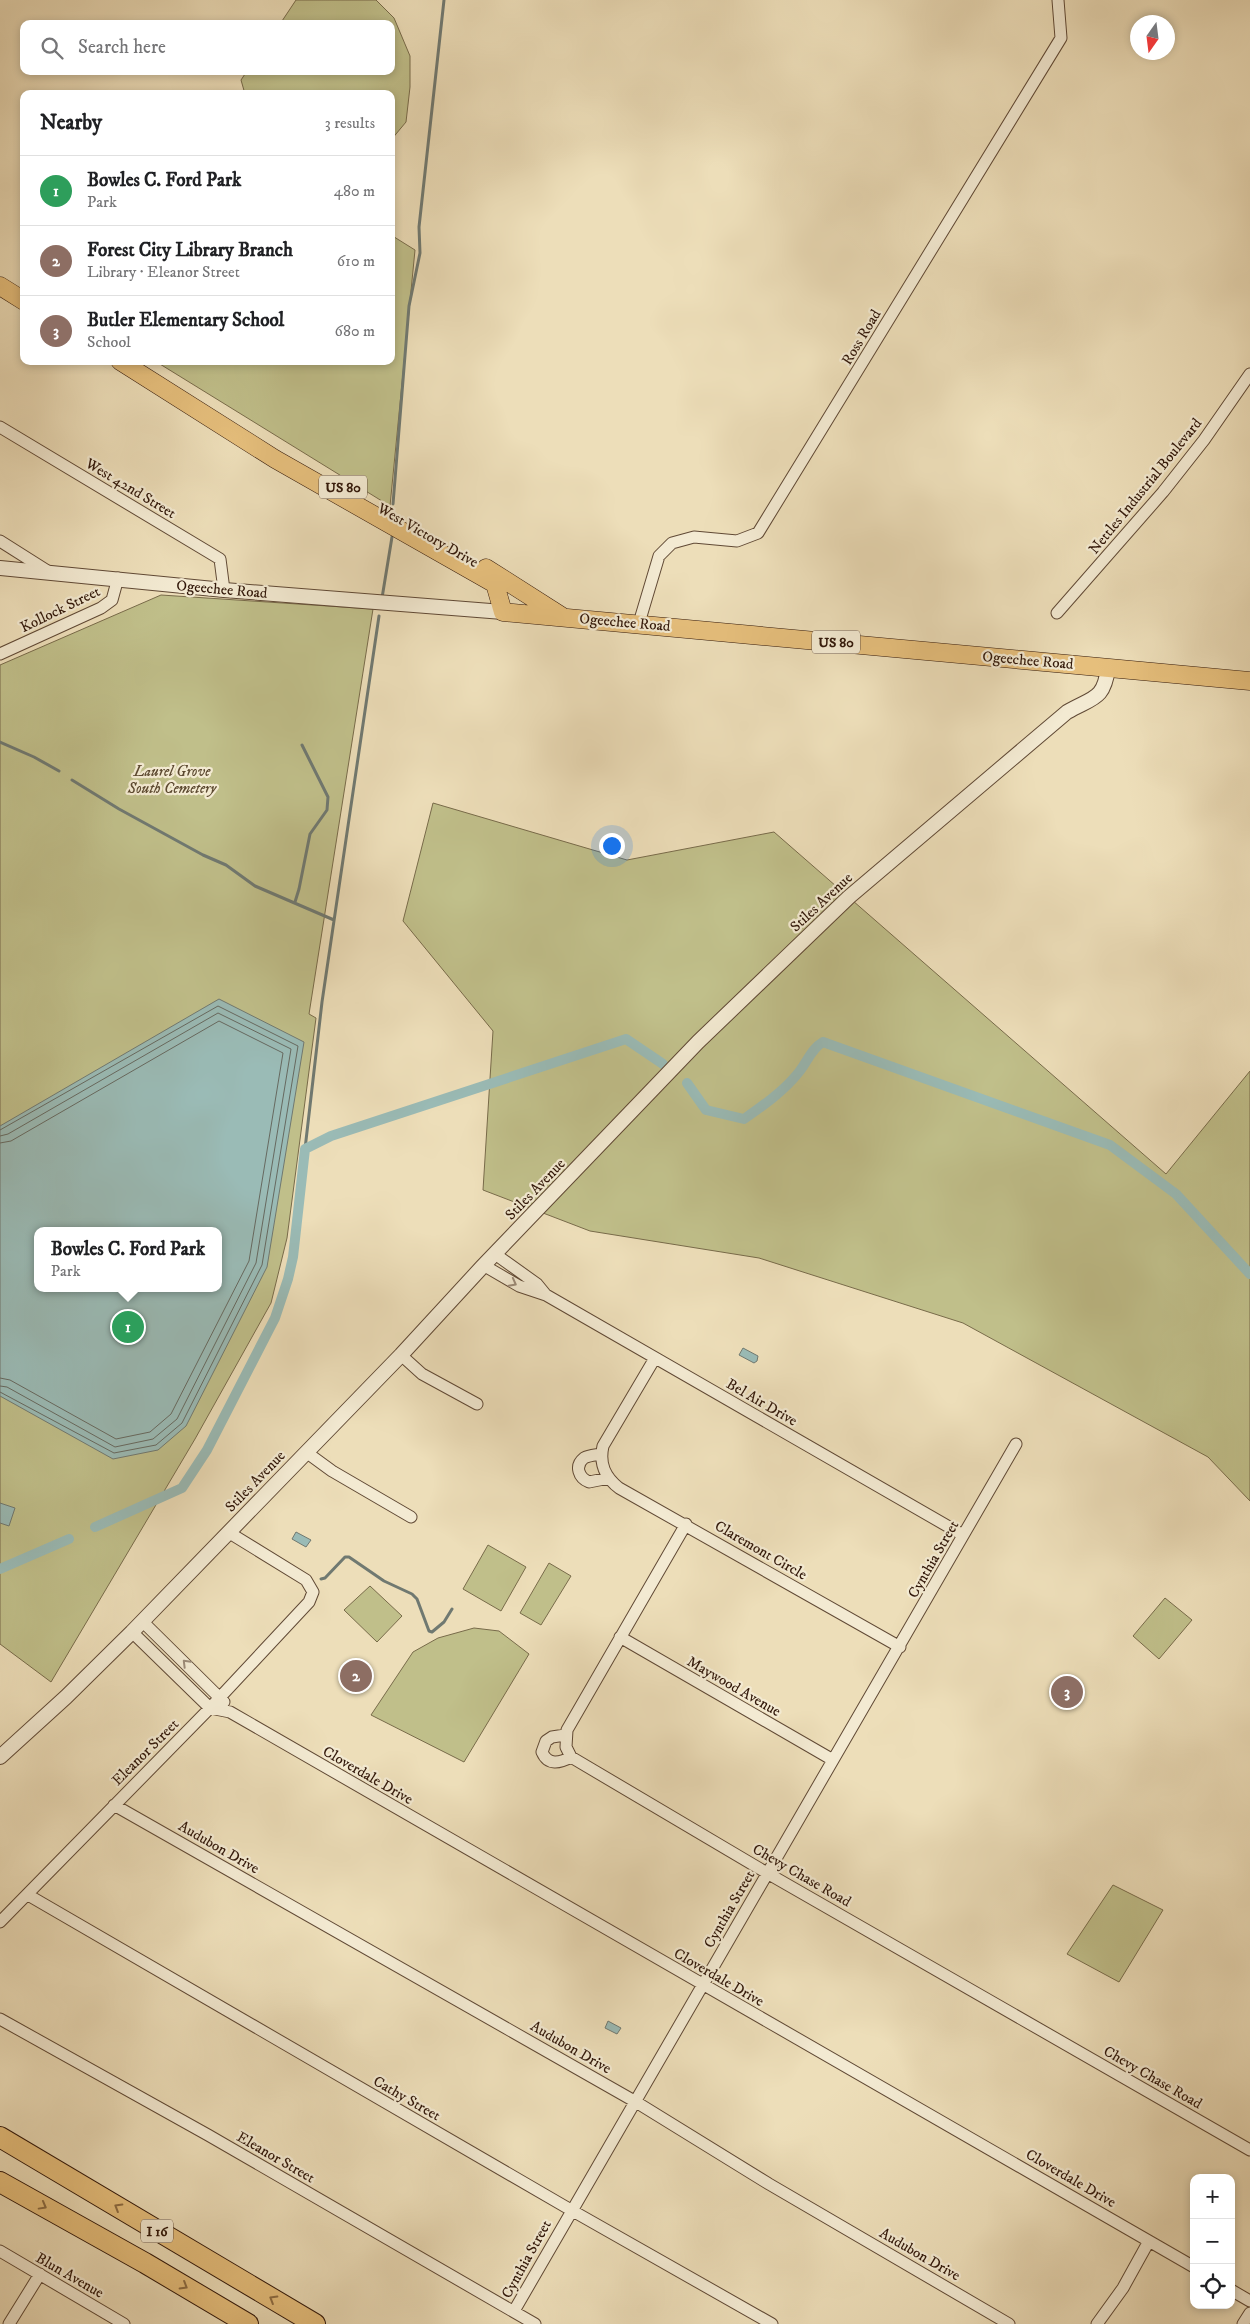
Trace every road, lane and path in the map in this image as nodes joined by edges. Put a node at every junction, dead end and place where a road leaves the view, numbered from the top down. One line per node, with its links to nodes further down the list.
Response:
1 (1058, 0): 18 (street, Ross Road)
2 (0, 274): 4 (main road)
3 (0, 286): 5 (main road)
4 (20, 286)
5 (20, 298)
6 (126, 365): 15 (main road, West Victory Drive / US 80)
7 (144, 365): 17 (main road, West Victory Drive / US 80)
8 (1250, 374): 16 (street, Nettles Industrial Boulevard)
9 (0, 427): 14 (street, West 42nd Street)
10 (0, 542): 12 (street)
11 (0, 568): 12 (street, Ogeechee Road)
12 (49, 572): 13 (street, Ogeechee Road)
13 (118, 578): 14 (street, Ogeechee Road); 19 (street, Kollock Street)
14 (224, 590): 15 (street, Ogeechee Road)
15 (503, 612): 17 (main road, Ogeechee Road / US 80)
16 (1057, 613)
17 (564, 617): 18 (main road, Ogeechee Road / US 80)
18 (639, 623): 20 (main road, Ogeechee Road / US 80)
19 (0, 654)
20 (1108, 668): 21 (main road, Ogeechee Road / US 80); 22 (street, Stiles Avenue)
21 (1250, 681)
22 (495, 1254): 23 (street, Stiles Avenue); 24 (street, Bel Air Drive)
23 (483, 1265): 24 (street, Bel Air Drive, one-way to 24); 25 (street, Stiles Avenue)
24 (546, 1295): 26 (street, Bel Air Drive)
25 (401, 1355): 27 (street); 29 (street, Stiles Avenue)
26 (655, 1358): 30 (street); 35 (street, Bel Air Drive)
27 (477, 1404)
28 (1016, 1444): 35 (street, Cynthia Street)
29 (306, 1452): 32 (street); 34 (street, Stiles Avenue)
30 (601, 1454): 31 (street); 31 (street)
31 (609, 1478): 33 (street, Claremont Circle)
32 (411, 1517)
33 (686, 1524): 38 (street); 39 (street, Claremont Circle)
34 (228, 1532): 36 (street, Stiles Avenue); 40 (street, Eleanor Street)
35 (964, 1535): 39 (street, Cynthia Street)
36 (142, 1621): 37 (street, Stiles Avenue); 40 (street, Cloverdale Drive, one-way to 36)
37 (132, 1632): 41 (street); 44 (street, Stiles Avenue)
38 (620, 1637): 43 (street); 46 (street, Maywood Avenue)
39 (900, 1647): 46 (street, Cynthia Street)
40 (220, 1697): 41 (street, Eleanor Street); 42 (street, Cloverdale Drive)
41 (210, 1708): 42 (street, Cloverdale Drive); 47 (street, Eleanor Street)
42 (230, 1712): 51 (street, Cloverdale Drive)
43 (566, 1736): 45 (street); 45 (street)
44 (0, 1757)
45 (571, 1757): 48 (street, Chevy Chase Road)
46 (832, 1760): 48 (street, Cynthia Street)
47 (114, 1805): 49 (street, Eleanor Street); 53 (street, Audubon Drive)
48 (767, 1873): 51 (street, Cynthia Street); 55 (street, Chevy Chase Road)
49 (28, 1895): 50 (street, Eleanor Street); 57 (street, Cathy Street)
50 (0, 1922)
51 (703, 1984): 53 (street, Cynthia Street); 58 (street, Cloverdale Drive)
52 (0, 2019): 64 (street, Eleanor Street)
53 (636, 2102): 57 (street, Cynthia Street); 72 (street, Audubon Drive)
54 (0, 2137): 69 (highway, I 16, one-way to 54)
55 (1250, 2150)
56 (0, 2182): 68 (highway, I 16, one-way to 68)
57 (571, 2210): 64 (street, Cynthia Street); 71 (street, Cathy Street)
58 (1149, 2241): 60 (street, Cloverdale Drive); 73 (street)
59 (0, 2251): 61 (street, Blun Avenue)
60 (1190, 2265)
61 (40, 2274): 66 (street); 67 (street, Blun Avenue)
62 (1235, 2292): 63 (street)
63 (1250, 2301)
64 (514, 2312): 70 (street, Eleanor Street)
65 (1250, 2313): 74 (street)
66 (9, 2324)
67 (124, 2324)
68 (248, 2324)
69 (315, 2324)
70 (535, 2324)
71 (772, 2324)
72 (1009, 2324)
73 (1097, 2324)
74 (1243, 2324)

